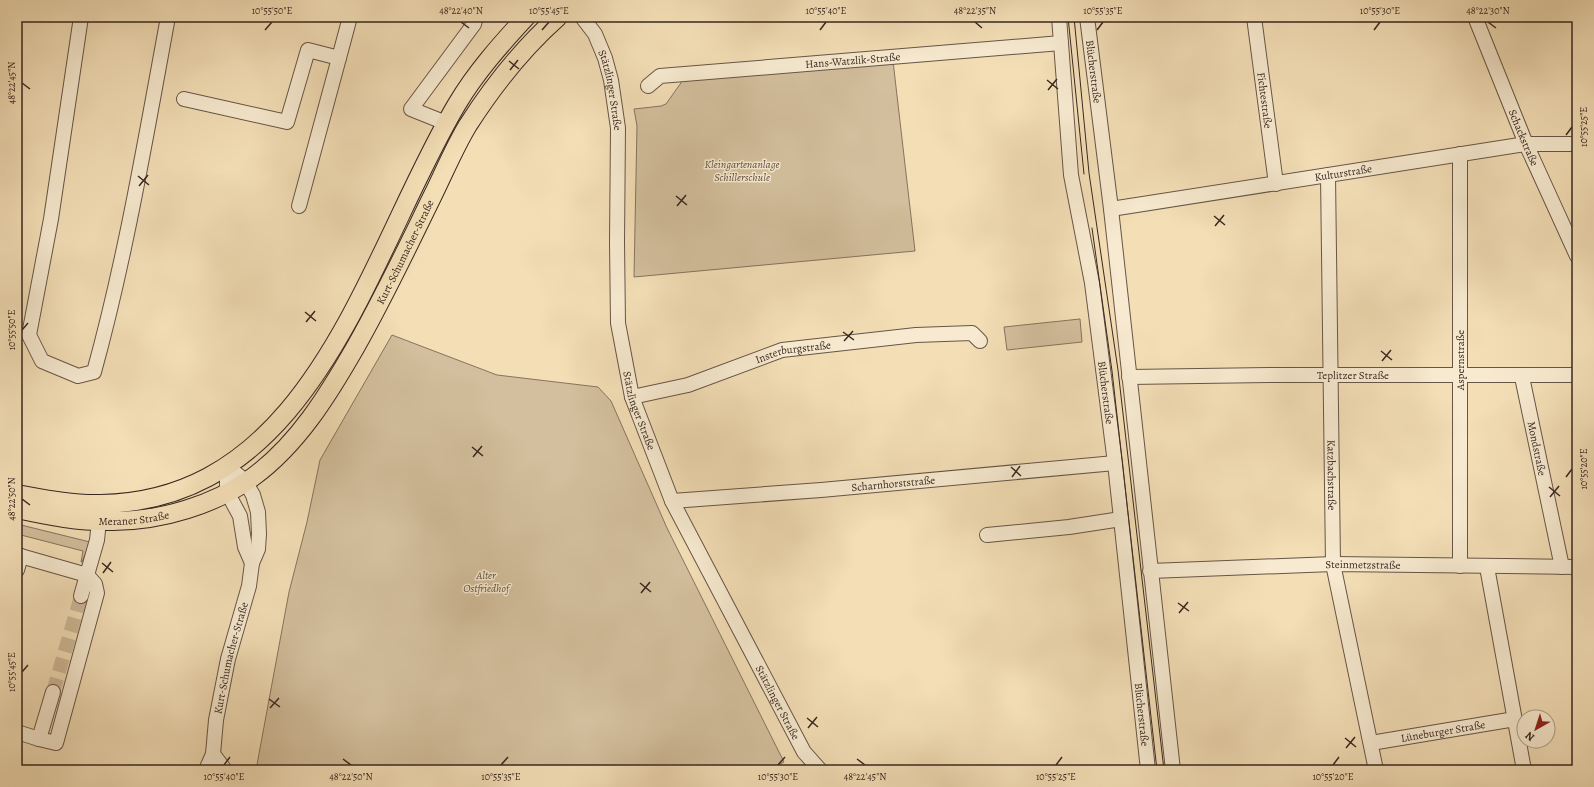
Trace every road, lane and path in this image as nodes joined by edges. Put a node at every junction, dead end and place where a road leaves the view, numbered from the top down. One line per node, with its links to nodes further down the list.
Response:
1 (81, 17): 2 (street)
2 (168, 17)
3 (350, 17): 13 (street)
4 (476, 17): 16 (street)
5 (526, 17): 16 (main road, Kurt-Schumacher-Straße)
6 (558, 17): 34 (main road, Kurt-Schumacher-Straße)
7 (582, 17): 31 (street, Stätzlinger Straße)
8 (1058, 17): 12 (street, Blücherstraße)
9 (1088, 17): 23 (street, Blücherstraße)
10 (1254, 17): 21 (street, Fichtestraße)
11 (1475, 17): 17 (street, Schackstraße)
12 (1061, 43): 14 (street, Hans-Watzlik-Straße); 32 (street, Blücherstraße)
13 (339, 58): 15 (street); 22 (street)
14 (648, 86)
15 (184, 98)
16 (446, 123): 33 (main road, Kurt-Schumacher-Straße)
17 (1526, 144): 18 (street, Kulturstraße); 19 (street, Kulturstraße); 24 (street, Schackstraße)
18 (1577, 144)
19 (1460, 154): 20 (street, Kulturstraße); 27 (street, Aspernstraße)
20 (1328, 176): 21 (street, Kulturstraße); 26 (street, Katzbachstraße)
21 (1276, 184): 23 (street, Kulturstraße)
22 (299, 206)
23 (1111, 209): 29 (street, Blücherstraße)
24 (1577, 256)
25 (980, 341): 31 (street, Insterburgstraße)
26 (1331, 375): 27 (street, Teplitzer Straße); 29 (street, Teplitzer Straße); 44 (street, Katzbachstraße)
27 (1460, 375): 30 (street, Teplitzer Straße); 45 (street, Aspernstraße)
28 (1577, 375): 30 (street, Teplitzer Straße)
29 (1129, 377): 49 (street, Blücherstraße)
30 (1522, 377): 47 (street, Mondstraße)
31 (632, 396): 37 (street, Stätzlinger Straße)
32 (1115, 463): 37 (street, Scharnhorststraße); 40 (street, Blücherstraße)
33 (227, 466): 34 (street, Kurt-Schumacher-Straße); 35 (street, Kurt-Schumacher-Straße); 39 (main road, Meraner Straße)
34 (245, 482): 35 (main road, Meraner Straße); 43 (street, Kurt-Schumacher-Straße)
35 (227, 492): 39 (main road, Meraner Straße); 43 (street, Kurt-Schumacher-Straße)
36 (17, 494): 39 (main road, Meraner Straße)
37 (672, 501): 60 (street, Stätzlinger Straße)
38 (17, 509): 39 (main road, Meraner Straße)
39 (100, 513): 50 (street)
40 (1121, 519): 41 (street); 61 (street, Blücherstraße)
41 (987, 535)
42 (18, 560): 50 (street)
43 (252, 563): 57 (street, Kurt-Schumacher-Straße)
44 (1334, 564): 45 (street, Steinmetzstraße); 49 (street, Steinmetzstraße); 56 (street, Katzbachstraße)
45 (1460, 566): 46 (street, Steinmetzstraße)
46 (1487, 567): 47 (street, Steinmetzstraße); 53 (street)
47 (1562, 567): 48 (street, Steinmetzstraße)
48 (1577, 567)
49 (1150, 570): 62 (street, Blücherstraße)
50 (87, 575): 51 (street); 55 (street)
51 (81, 596)
52 (53, 692): 55 (street)
53 (1515, 719): 56 (street, Lüneburger Straße); 64 (street)
54 (17, 732): 55 (street)
55 (39, 739)
56 (1371, 743): 63 (street, Katzbachstraße)
57 (213, 754): 58 (street, Kurt-Schumacher-Straße); 59 (street)
58 (206, 770)
59 (225, 770)
60 (820, 770)
61 (1148, 770)
62 (1173, 770)
63 (1376, 770)
64 (1524, 770)

